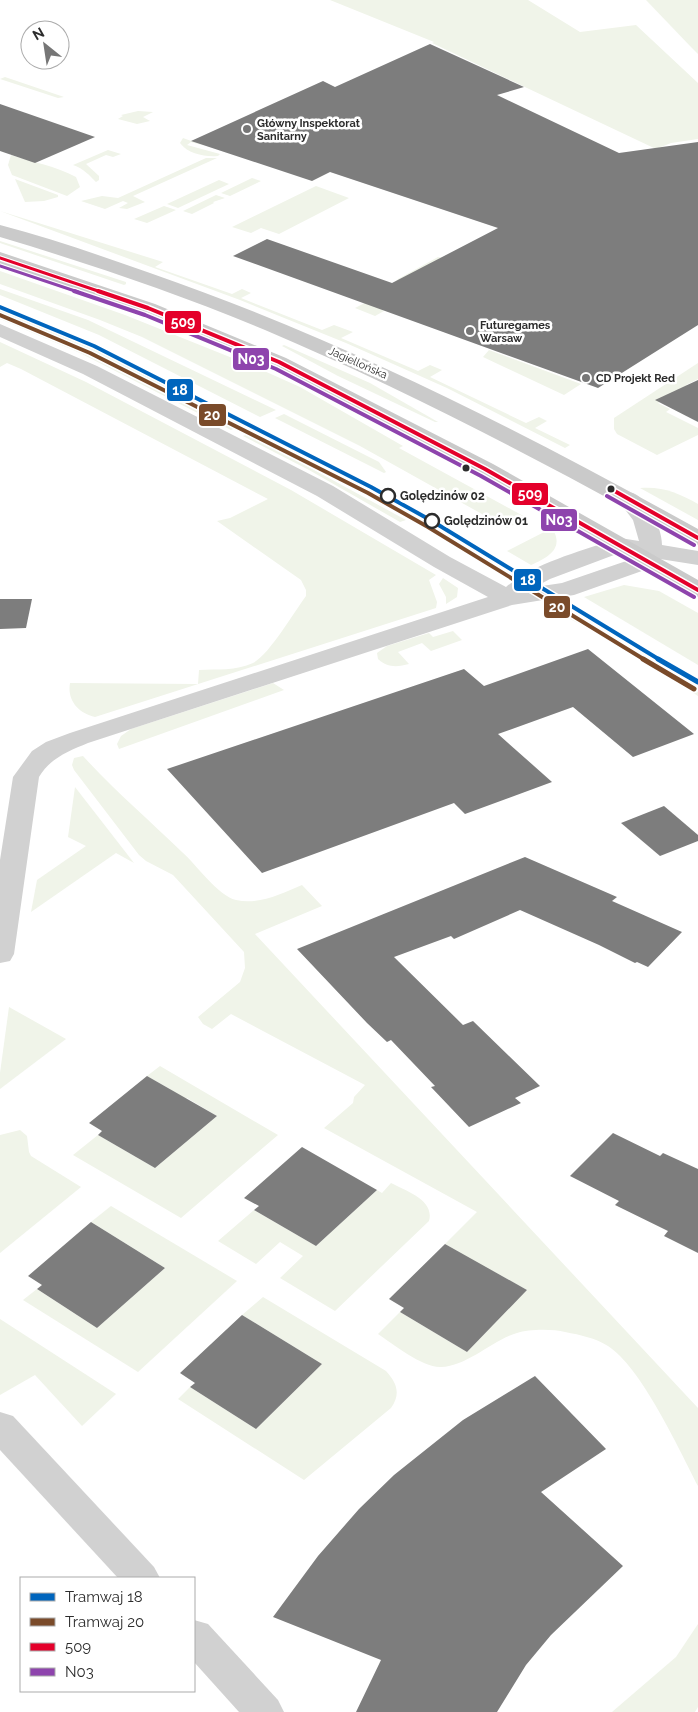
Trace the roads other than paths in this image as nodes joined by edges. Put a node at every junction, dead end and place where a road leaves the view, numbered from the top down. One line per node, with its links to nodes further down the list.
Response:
1 (0, 231): 4 (main road, Jagiellońska)
2 (0, 258): 6 (main road)
3 (0, 330): 10 (street)
4 (628, 499): 5 (main road, Jagiellońska); 7 (street)
5 (698, 538)
6 (620, 545): 7 (main road); 10 (street)
7 (650, 555): 8 (street); 9 (main road); 10 (street)
8 (698, 558)
9 (698, 590)
10 (508, 598): 11 (street)
11 (0, 954)
12 (0, 1426): 13 (street)
13 (140, 1577)
14 (195, 1637): 15 (street)
15 (264, 1712)

